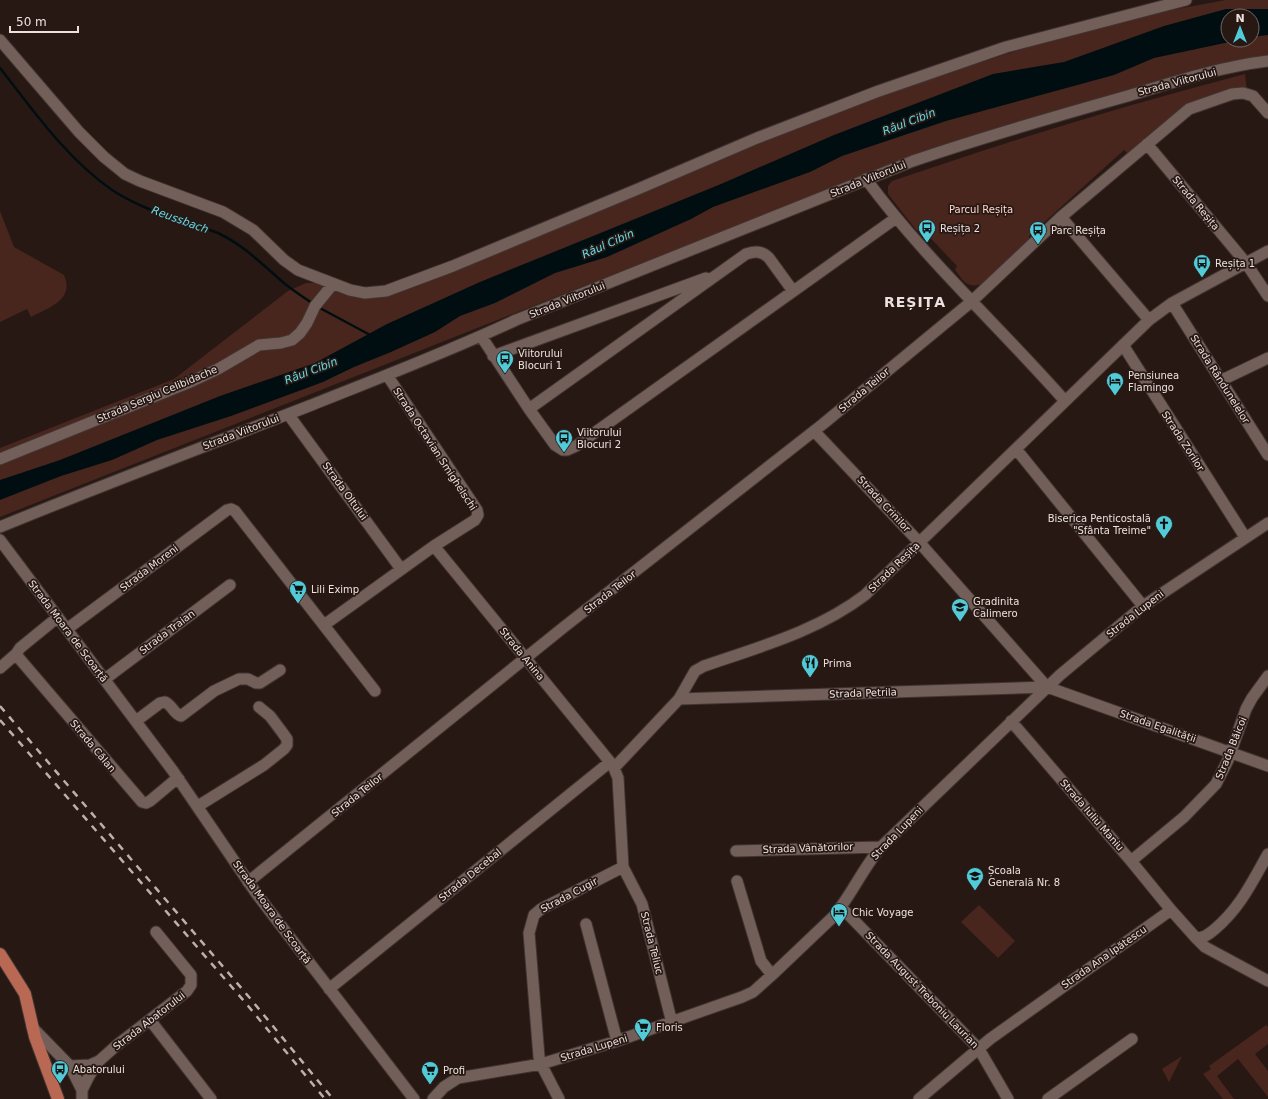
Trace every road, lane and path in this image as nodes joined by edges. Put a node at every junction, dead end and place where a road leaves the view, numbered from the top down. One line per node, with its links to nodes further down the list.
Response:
1 (1186, 0): 12 (street)
2 (0, 40): 12 (street)
3 (1268, 61): 6 (street, Strada Viitorului)
4 (1268, 113): 5 (street)
5 (1147, 144): 7 (street); 10 (street, Strada Reșița)
6 (866, 179): 8 (street); 18 (street, Strada Viitorului)
7 (1061, 217): 15 (street); 17 (street)
8 (896, 218): 13 (street); 15 (street)
9 (1268, 251): 10 (street, Strada Reșița)
10 (1246, 263): 14 (street); 16 (street, Strada Reșița)
11 (720, 273): 13 (street); 20 (street); 25 (street)
12 (333, 284): 30 (street, Strada Sergiu Celibidache)
13 (793, 291): 25 (street)
14 (1268, 296)
15 (972, 302): 24 (street); 27 (street, Strada Teilor)
16 (1172, 303): 17 (street, Strada Reșița); 23 (street, Strada Rândunelelor)
17 (1149, 320): 19 (street, Strada Reșița)
18 (481, 336): 20 (street); 22 (street, Strada Viitorului)
19 (1123, 345): 24 (street, Strada Reșița); 33 (street, Strada Zorilor)
20 (493, 356): 25 (street)
21 (1268, 358): 23 (street)
22 (387, 375): 26 (street, Strada Viitorului); 36 (street, Strada Octavian Smighelschi)
23 (1222, 380): 29 (street, Strada Rândunelelor)
24 (1065, 401): 28 (street, Strada Reșița)
25 (529, 409)
26 (288, 414): 32 (street, Strada Viitorului); 37 (street, Strada Oltului)
27 (814, 431): 35 (street, Strada Crinilor); 44 (street, Strada Teilor)
28 (1016, 449): 35 (street, Strada Reșița); 39 (street)
29 (1268, 455)
30 (0, 459)
31 (1268, 523): 33 (street, Strada Lupeni)
32 (0, 527)
33 (1245, 537): 39 (street, Strada Lupeni)
34 (0, 540): 40 (street, Strada Moara de Scoarță)
35 (920, 542): 49 (street, Strada Crinilor); 51 (street, Strada Reșița)
36 (434, 546): 37 (street); 44 (street, Strada Anina)
37 (401, 569): 41 (street)
38 (230, 585): 48 (street, Strada Traian)
39 (1142, 606): 49 (street, Strada Lupeni)
40 (58, 617): 42 (street, Strada Moara de Scoarță); 43 (street)
41 (324, 625): 42 (street, Strada Moreni); 50 (street)
42 (67, 629): 48 (street, Strada Moara de Scoarță)
43 (16, 654): 45 (street); 58 (street, Strada Călan)
44 (526, 659): 56 (street, Strada Anina); 66 (street, Strada Teilor)
45 (0, 668)
46 (280, 670): 53 (street)
47 (1268, 676): 55 (street, Strada Băicoi)
48 (104, 679): 53 (street, Strada Moara de Scoarță)
49 (1047, 687): 51 (street, Strada Petrila); 54 (street, Strada Lupeni); 55 (street, Strada Egalității)
50 (375, 690)
51 (679, 699): 56 (street, Strada Reșița)
52 (259, 707): 59 (street)
53 (136, 721): 58 (street, Strada Moara de Scoarță)
54 (1011, 721): 60 (street, Strada Lupeni); 63 (street, Strada Iuliu Maniu)
55 (1231, 752): 57 (street, Strada Egalității); 63 (street, Strada Băicoi)
56 (612, 765): 64 (street); 75 (street, Strada Decebal)
57 (1268, 766)
58 (179, 779): 59 (street, Strada Moara de Scoarță)
59 (198, 806): 66 (street, Strada Moara de Scoarță)
60 (882, 847): 61 (street, Strada Vânătorilor); 67 (street, Strada Lupeni)
61 (736, 850)
62 (1268, 854): 71 (street)
63 (1132, 861): 68 (street, Strada Iuliu Maniu)
64 (623, 867): 77 (street, Strada Teliuc); 83 (street, Strada Cugir)
65 (737, 881): 73 (street)
66 (248, 882): 75 (street, Strada Moara de Scoarță)
67 (841, 907): 73 (street, Strada Lupeni); 81 (street, Strada August Treboniu Laurian)
68 (1171, 910): 71 (street); 81 (street, Strada Ana Ipătescu)
69 (586, 924): 80 (street)
70 (156, 932): 76 (street, Strada Abatorului)
71 (1196, 938): 74 (street)
72 (0, 954): 78 (main road)
73 (772, 975): 77 (street, Strada Lupeni)
74 (1268, 981)
75 (329, 989): 88 (street, Strada Moara de Scoarță)
76 (150, 1020): 82 (street, Strada Abatorului); 87 (street)
77 (672, 1023): 80 (street, Strada Lupeni)
78 (32, 1027): 84 (street, Strada Abatorului); 86 (main road)
79 (1132, 1039): 93 (street)
80 (617, 1042): 83 (street, Strada Lupeni)
81 (979, 1049): 91 (street, Strada Ana Ipătescu); 92 (street, Strada August Treboniu Laurian)
82 (99, 1061): 84 (street); 85 (street, Strada Abatorului)
83 (541, 1064): 89 (street, Strada Lupeni); 90 (street)
84 (70, 1066): 85 (street, Strada Abatorului)
85 (82, 1094)
86 (58, 1099)
87 (211, 1099)
88 (414, 1099)
89 (433, 1099)
90 (559, 1099)
91 (919, 1099)
92 (1008, 1099)
93 (1048, 1099)

